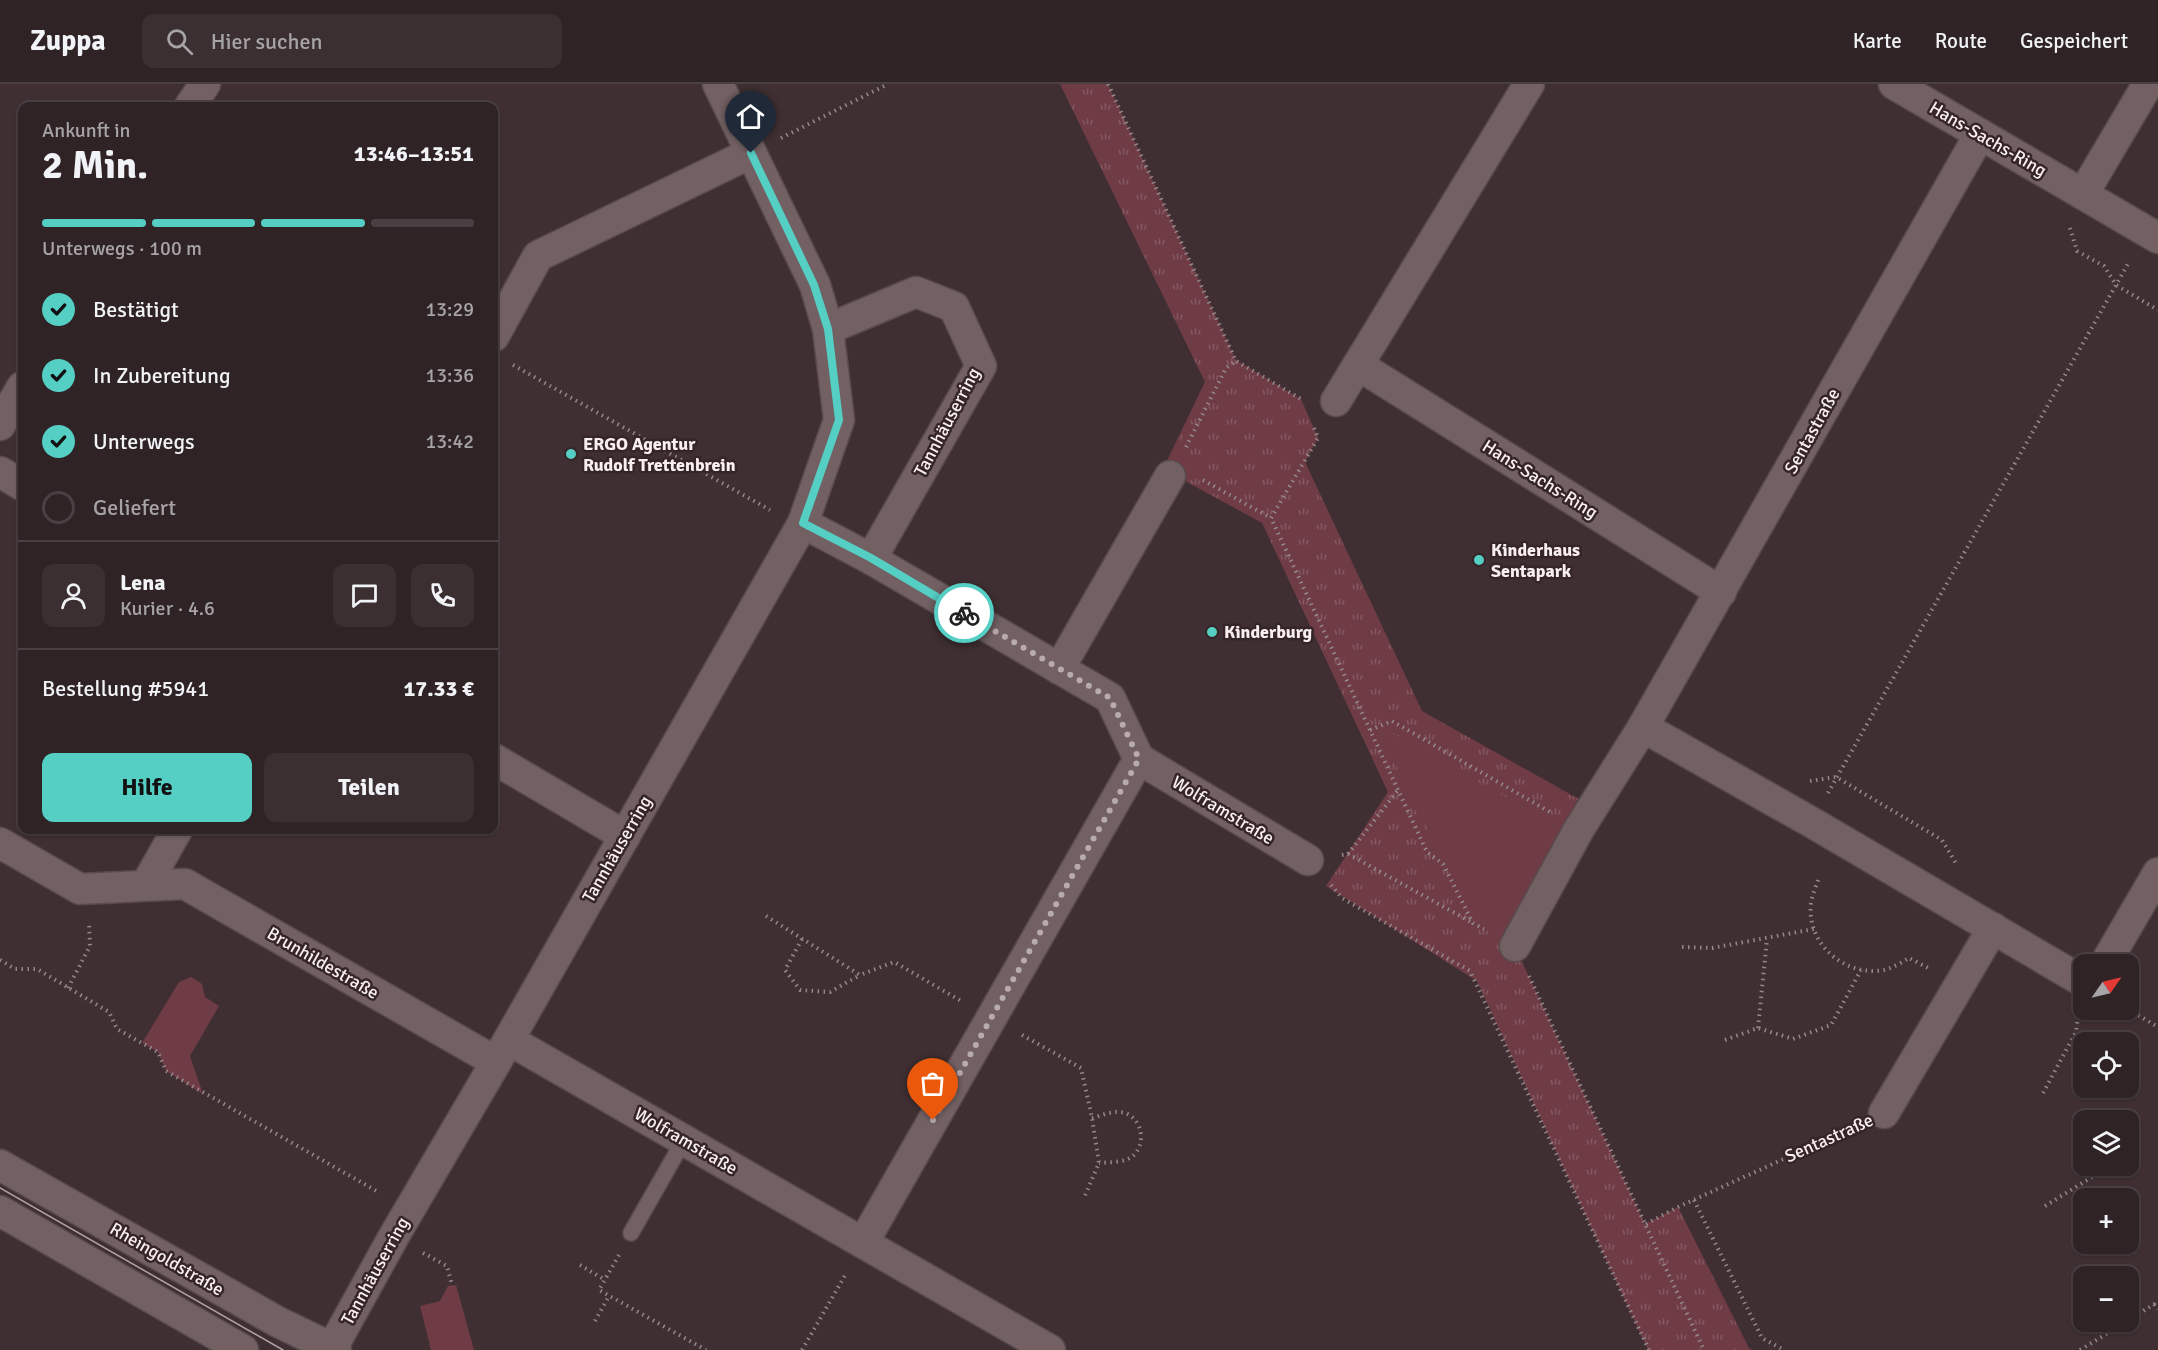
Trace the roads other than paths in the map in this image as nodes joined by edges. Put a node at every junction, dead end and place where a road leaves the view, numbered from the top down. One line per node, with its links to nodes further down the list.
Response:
1 (205, 84): 6 (street)
2 (718, 84): 8 (street, Tannhäuserring)
3 (1529, 84): 13 (street)
4 (1894, 84): 7 (street, Hans-Sachs-Ring)
5 (2148, 84): 9 (street)
6 (193, 102)
7 (1980, 134): 9 (street, Hans-Sachs-Ring); 22 (street, Sentastraße)
8 (751, 153): 11 (street); 12 (street, Tannhäuserring)
9 (2083, 194): 10 (street, Hans-Sachs-Ring)
10 (2158, 238)
11 (498, 329)
12 (828, 329): 20 (street, Tannhäuserring); 21 (street, Tannhäuserring)
13 (1358, 365): 15 (street); 22 (street, Hans-Sachs-Ring)
14 (18, 394): 16 (street)
15 (1336, 401)
16 (0, 425)
17 (1173, 470): 23 (street)
18 (0, 472): 19 (street)
19 (18, 483)
20 (803, 523): 21 (street); 28 (street, Tannhäuserring)
21 (871, 558): 23 (street)
22 (1721, 592): 24 (street, Sentastraße)
23 (1059, 669): 25 (street)
24 (1643, 727): 33 (street); 34 (street, Sentastraße)
25 (1139, 759): 30 (street, Wolframstraße); 43 (street)
26 (498, 761): 28 (street)
27 (175, 834): 32 (street)
28 (625, 836): 37 (street, Tannhäuserring)
29 (0, 843): 32 (street, Brunhildestraße)
30 (1308, 860)
31 (2158, 873): 35 (street)
32 (146, 885): 37 (street, Brunhildestraße)
33 (1993, 928): 36 (street); 38 (street, Sentastraße)
34 (1515, 946)
35 (2111, 954)
36 (2073, 975)
37 (502, 1051): 39 (street, Wolframstraße); 44 (street, Tannhäuserring)
38 (1884, 1113)
39 (684, 1140): 42 (lane); 43 (street, Wolframstraße)
40 (0, 1165): 44 (street, Rheingoldstraße)
41 (0, 1211): 45 (street)
42 (631, 1233)
43 (863, 1243): 46 (street, Wolframstraße)
44 (333, 1349)
45 (243, 1350)
46 (1050, 1350)

